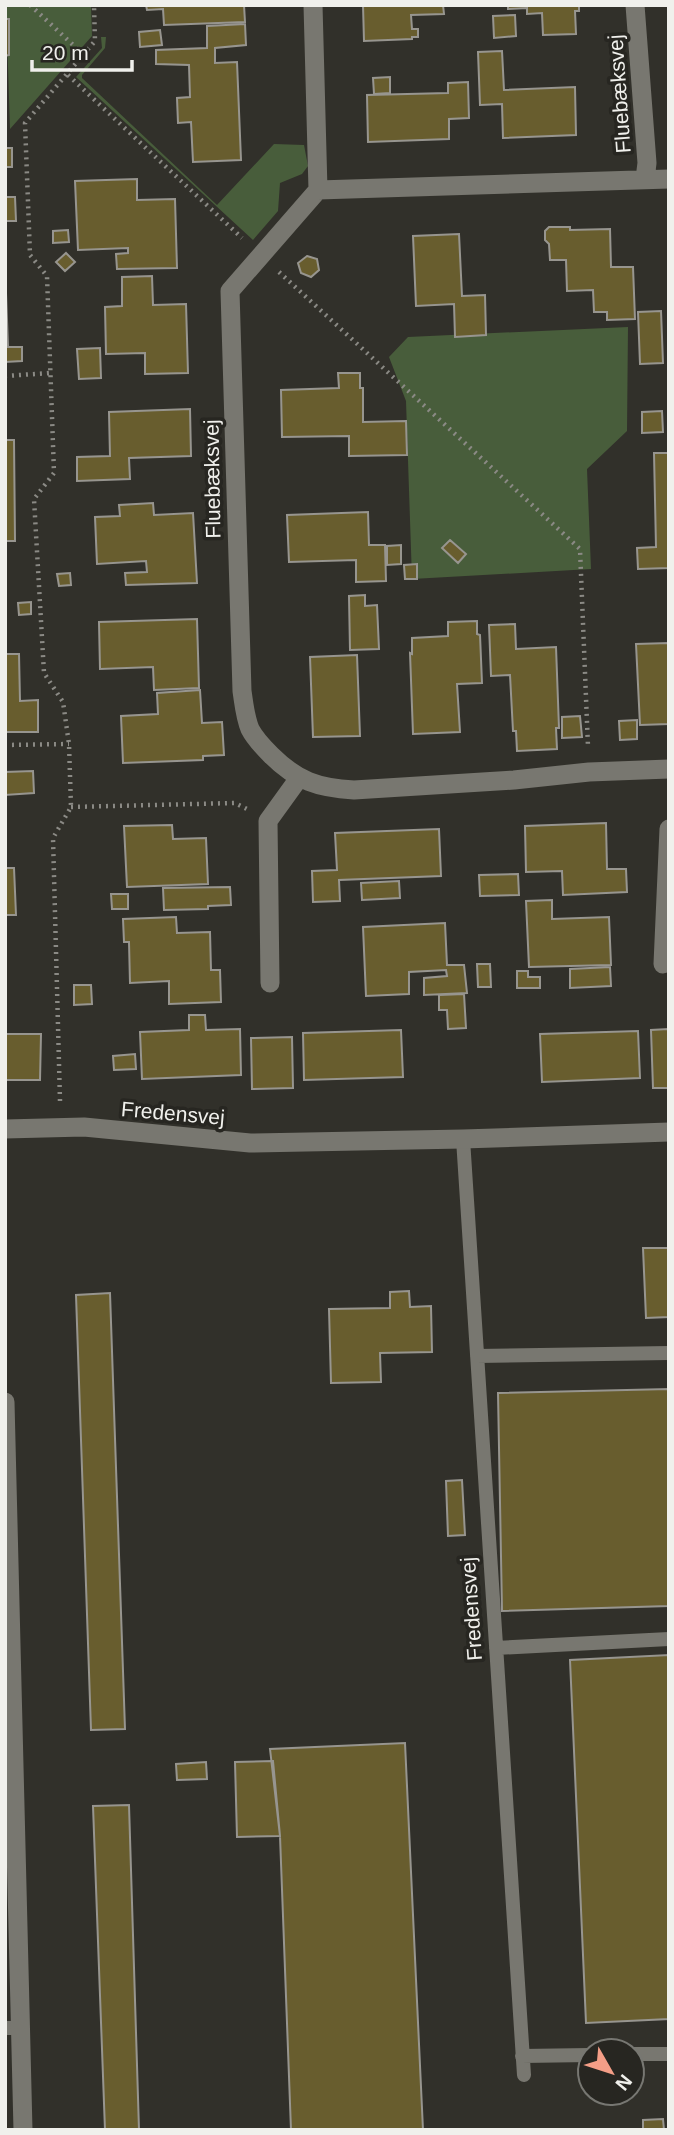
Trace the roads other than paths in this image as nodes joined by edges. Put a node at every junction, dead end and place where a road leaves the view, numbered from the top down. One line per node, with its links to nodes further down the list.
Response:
1 (313, 5): 5 (street)
2 (635, 5): 3 (street, Fluebæksvej)
3 (645, 179): 4 (street, Fluebæksvej); 5 (street, Fluebæksvej)
4 (669, 179)
5 (318, 190): 7 (street, Fluebæksvej)
6 (669, 769): 7 (street, Fluebæksvej)
7 (299, 778): 10 (street)
8 (669, 829): 9 (street)
9 (663, 964)
10 (270, 982)
11 (5, 1129): 13 (street, Fredensvej)
12 (669, 1132): 13 (street, Fredensvej)
13 (463, 1139): 15 (lane, Fredensvej)
14 (669, 1353): 15 (lane)
15 (477, 1356): 19 (lane, Fredensvej)
16 (5, 1402): 17 (street)
17 (5, 1416): 20 (street)
18 (669, 1639): 19 (lane)
19 (496, 1648): 25 (lane, Fredensvej)
20 (8, 1656): 21 (street)
21 (13, 2028): 27 (street)
22 (646, 2054): 23 (lane)
23 (669, 2054)
24 (576, 2055): 25 (lane)
25 (522, 2056): 26 (lane, Fredensvej)
26 (524, 2075)
27 (23, 2130)

